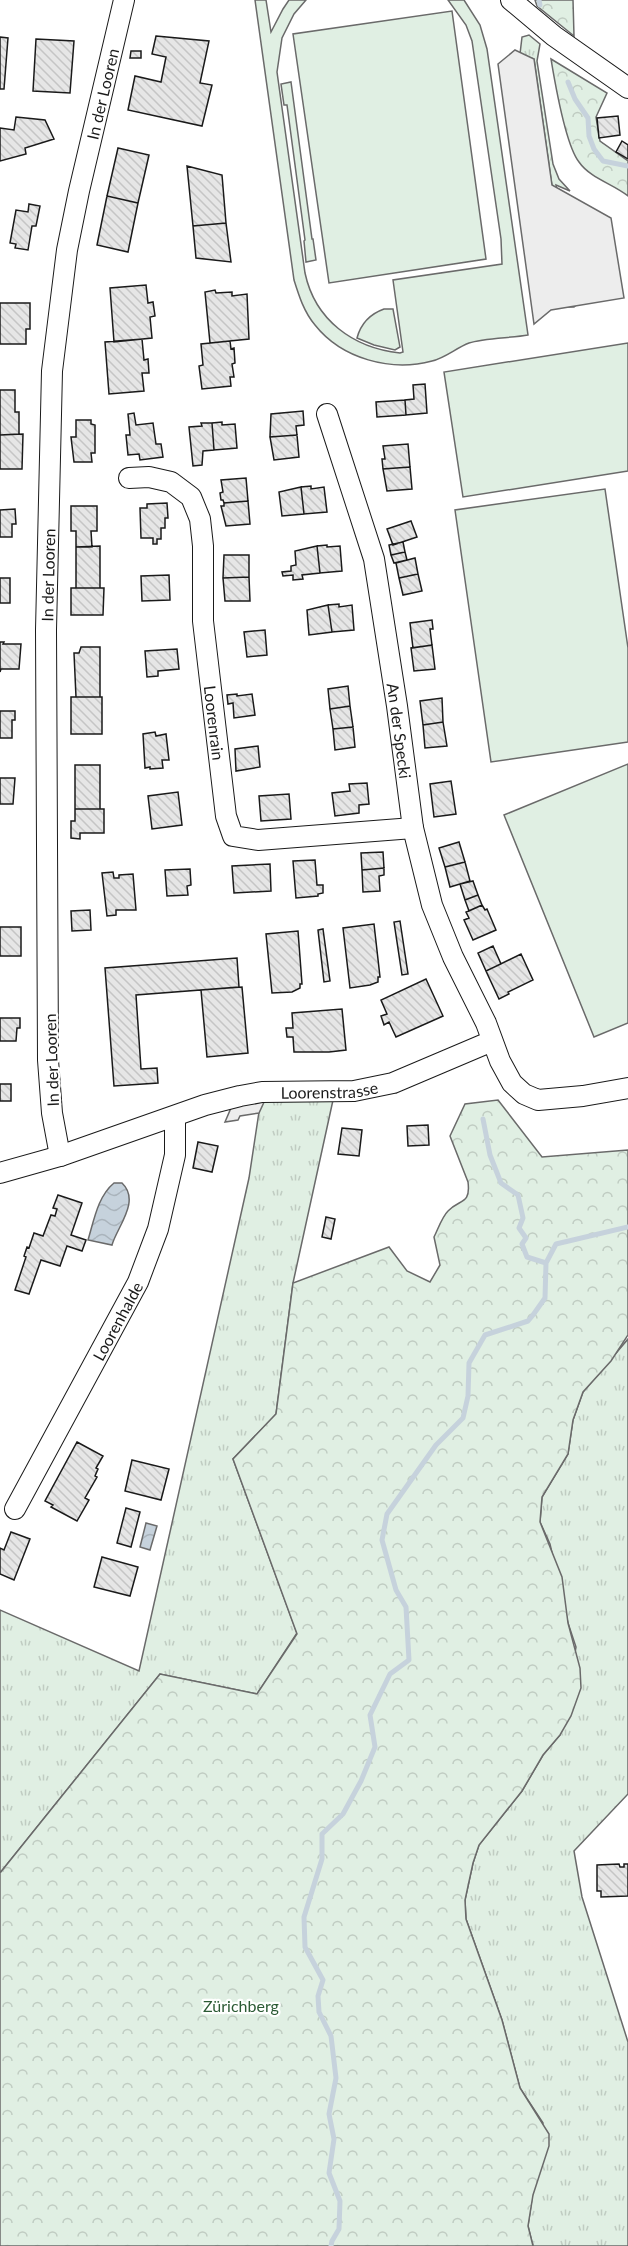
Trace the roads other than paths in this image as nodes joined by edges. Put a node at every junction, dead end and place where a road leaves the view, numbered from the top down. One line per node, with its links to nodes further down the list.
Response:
1 (124, 0): 10 (street, In der Looren)
2 (511, 0): 3 (street)
3 (628, 88)
4 (327, 414): 6 (street, An der Specki)
5 (129, 478): 6 (street, Loorenrain)
6 (413, 828): 7 (street, An der Specki)
7 (492, 1041): 8 (street); 9 (street, Loorenstrasse)
8 (628, 1088)
9 (175, 1117): 10 (street, Loorenstrasse); 12 (street, Loorenhalde)
10 (60, 1156): 11 (street, Loorenstrasse)
11 (0, 1173)
12 (15, 1509)

